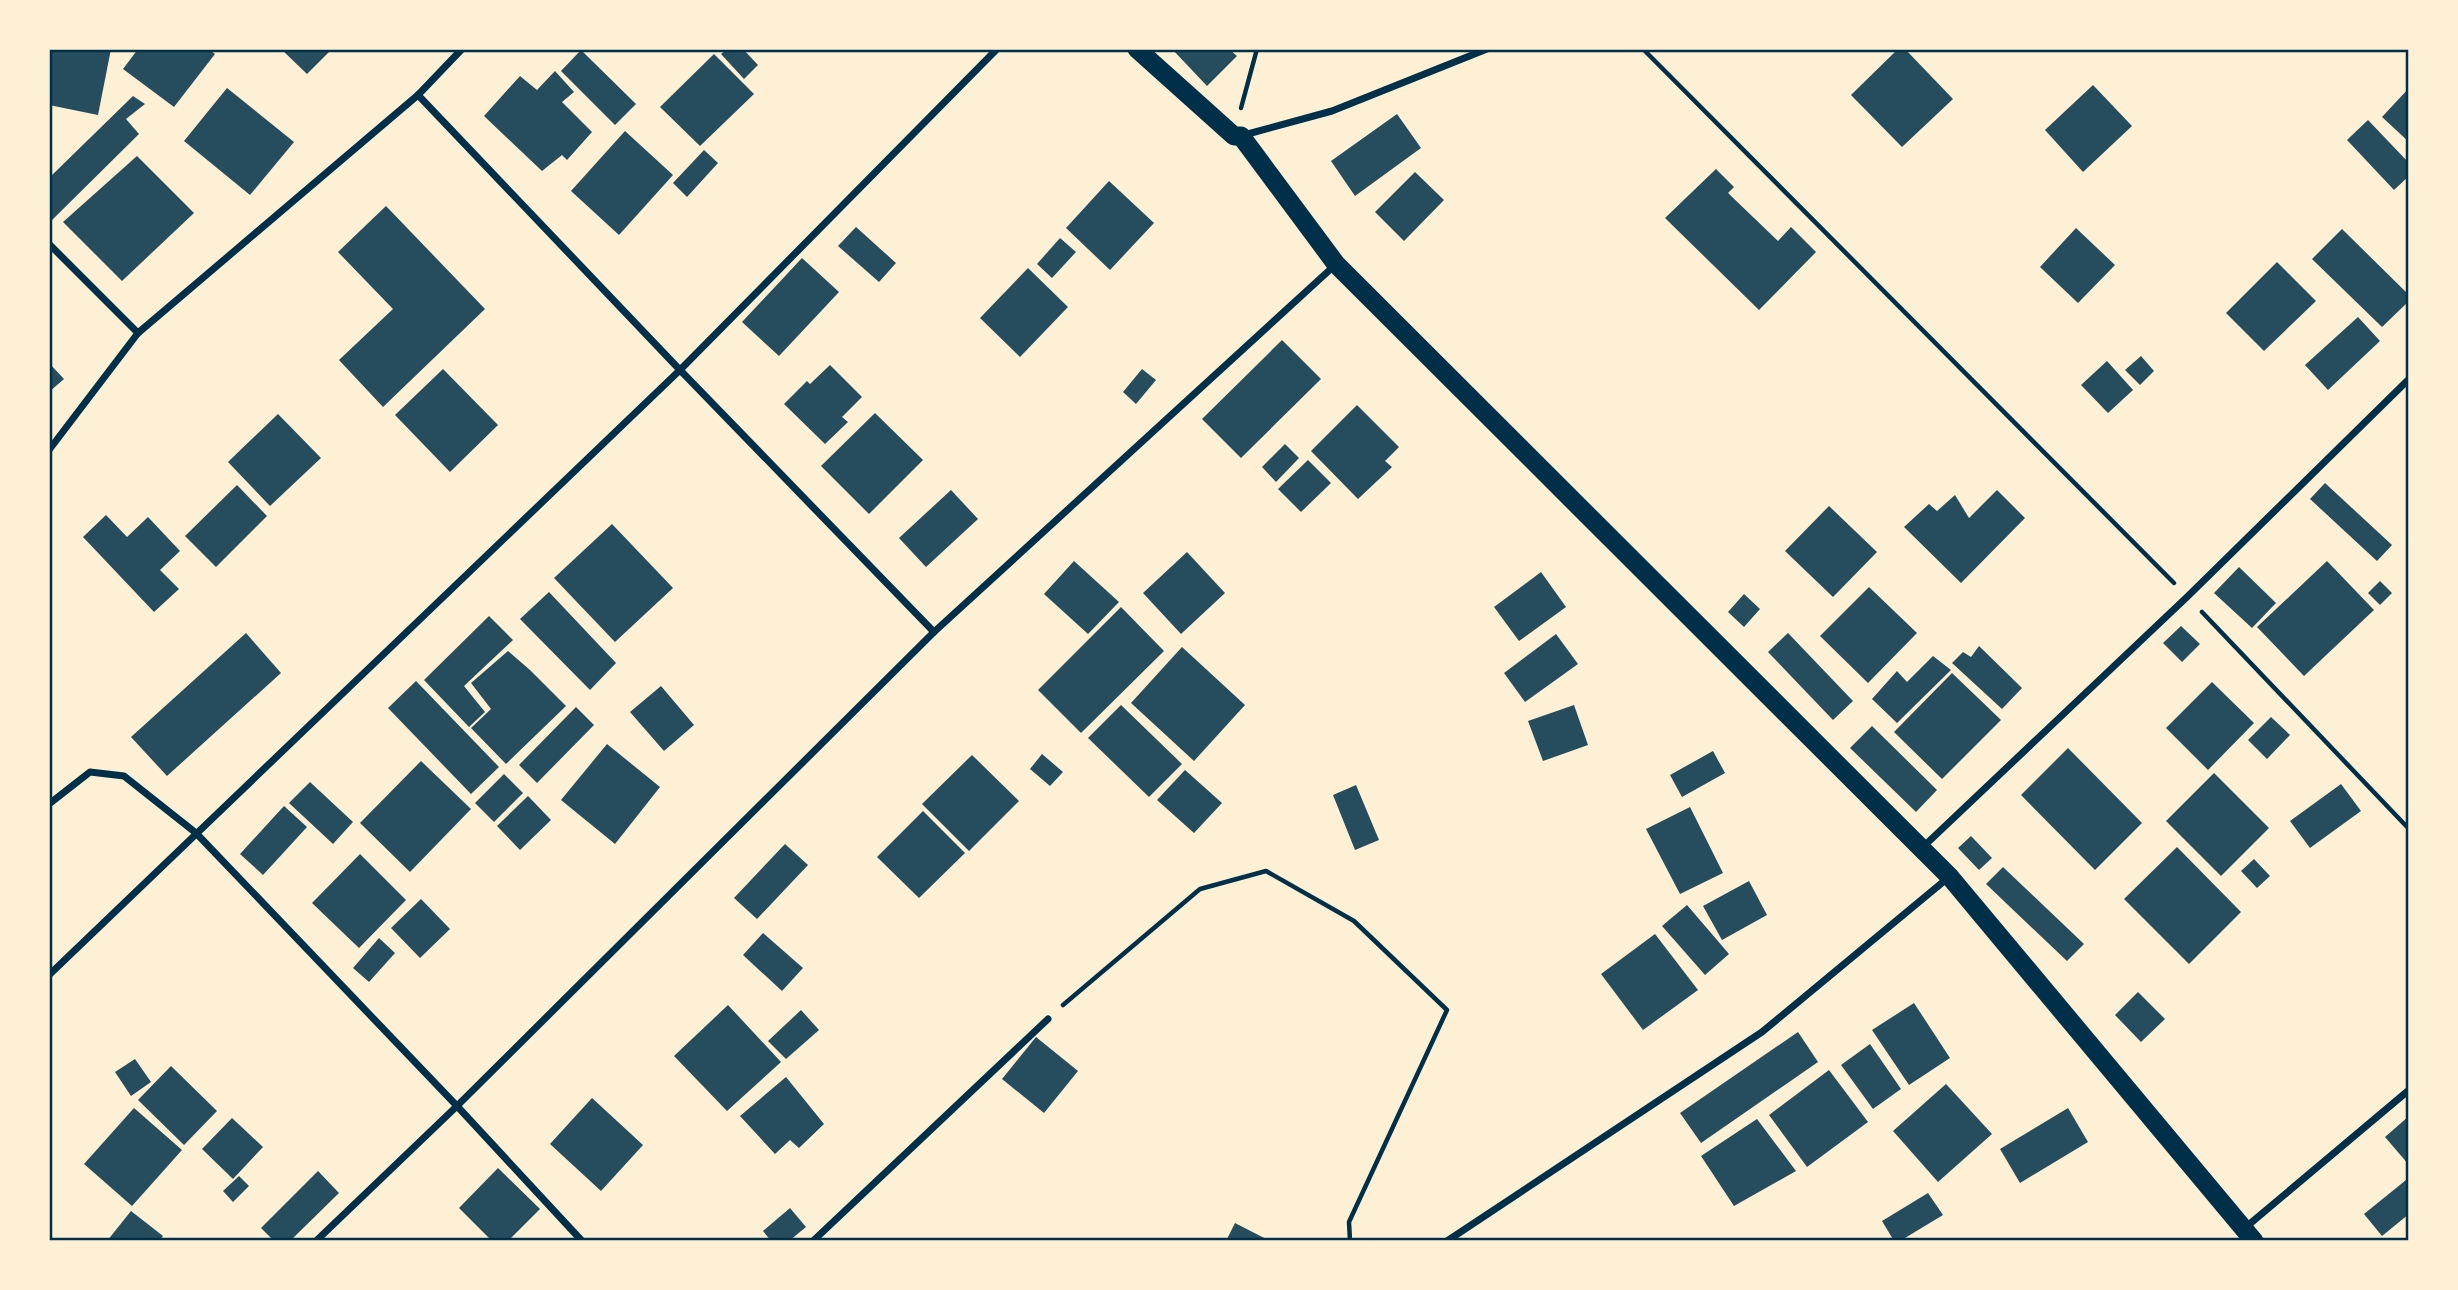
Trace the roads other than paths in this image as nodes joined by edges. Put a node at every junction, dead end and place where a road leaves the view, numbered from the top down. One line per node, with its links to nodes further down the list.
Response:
1 (462, 49): 5 (street)
2 (997, 49): 10 (street)
3 (1137, 49): 6 (highway)
4 (1487, 49): 6 (street)
5 (418, 95): 9 (street); 10 (street)
6 (1238, 136): 8 (highway)
7 (49, 244): 9 (street)
8 (1336, 264): 13 (street); 16 (highway)
9 (138, 332): 12 (street)
10 (680, 370): 13 (street); 15 (street)
11 (2409, 379): 16 (street)
12 (49, 450)
13 (934, 632): 21 (street)
14 (49, 804): 15 (street)
15 (197, 833): 18 (street); 21 (street)
16 (1921, 849): 17 (highway)
17 (1950, 877): 22 (highway); 26 (street)
18 (49, 975)
19 (1048, 1019): 25 (street)
20 (2409, 1090): 22 (street)
21 (457, 1106): 23 (street); 24 (street)
22 (2249, 1234)
23 (316, 1241)
24 (582, 1241)
25 (813, 1241)
26 (1447, 1241)

